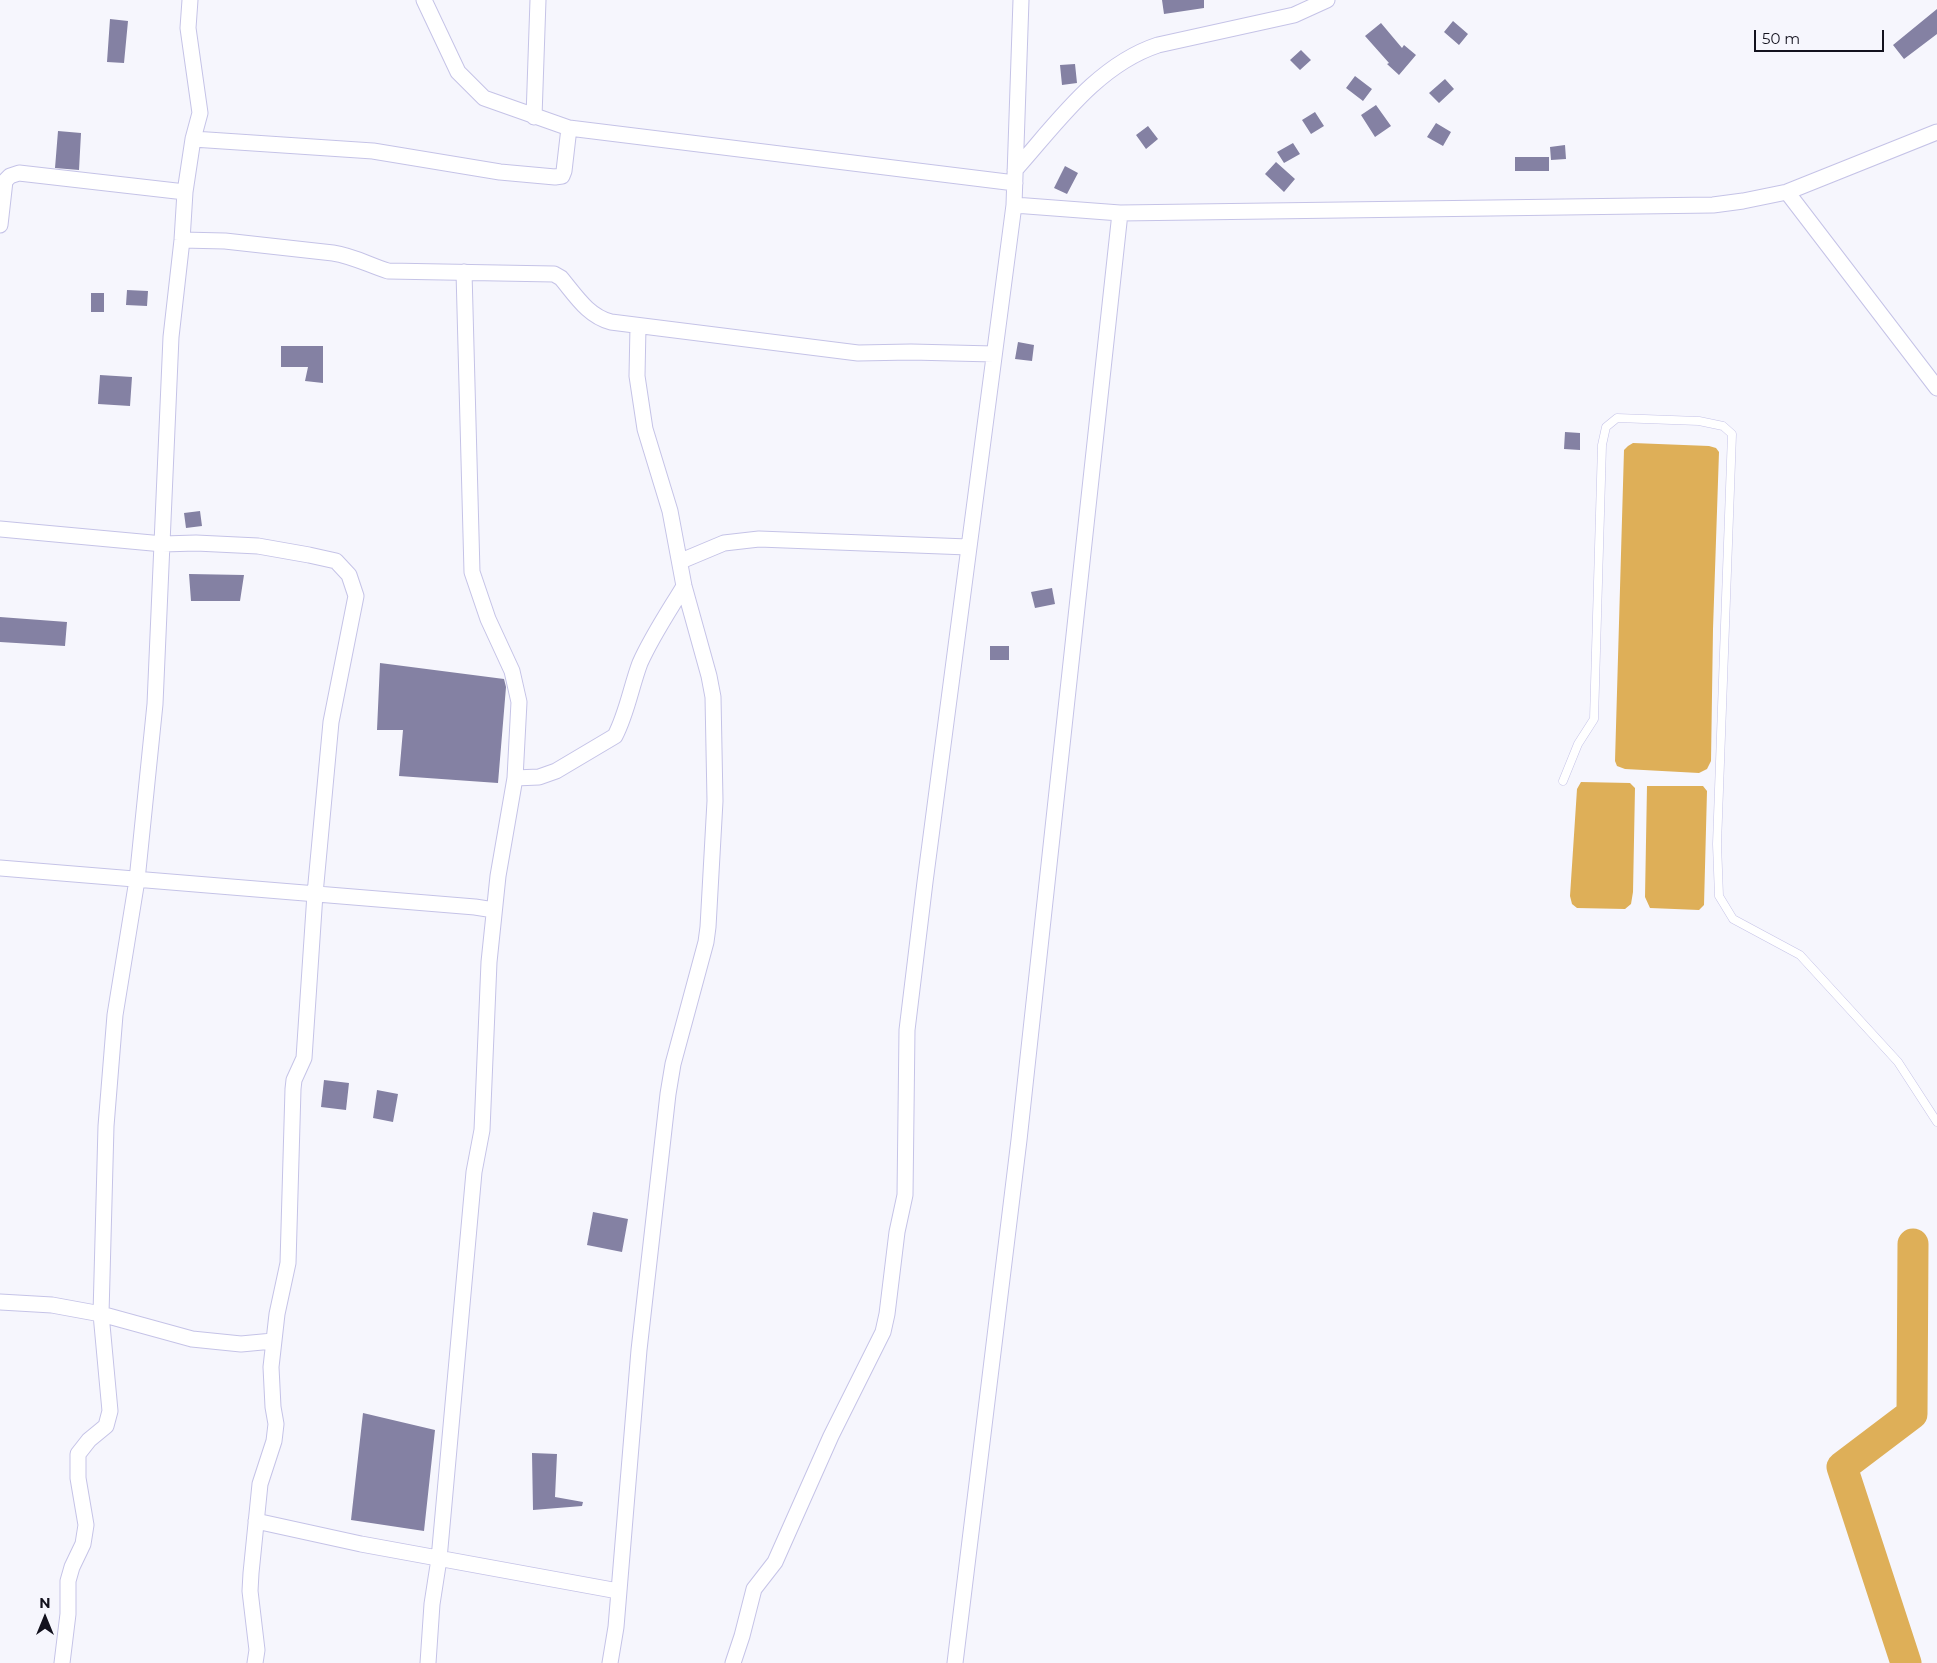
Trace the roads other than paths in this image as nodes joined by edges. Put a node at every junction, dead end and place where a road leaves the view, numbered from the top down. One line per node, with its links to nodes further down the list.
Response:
1 (190, 0): 9 (street)
2 (424, 0): 6 (street)
3 (538, 0): 6 (street)
4 (1021, 0): 10 (street)
5 (1328, 0): 10 (street)
6 (534, 117): 7 (street)
7 (569, 128): 9 (street); 10 (street)
8 (1937, 132): 12 (street)
9 (193, 139): 11 (street)
10 (1015, 176): 13 (street)
11 (184, 192): 15 (street); 16 (street)
12 (1786, 192): 14 (street); 20 (street)
13 (1014, 204): 14 (street); 19 (street)
14 (1120, 214): 44 (street)
15 (0, 225)
16 (182, 240): 17 (street); 22 (street)
17 (464, 272): 18 (street); 26 (street)
18 (638, 326): 19 (street); 24 (street)
19 (994, 354): 23 (street)
20 (1937, 388)
21 (0, 529): 22 (street)
22 (163, 544): 29 (street); 30 (street)
23 (968, 547): 24 (street); 43 (street)
24 (681, 561): 25 (street)
25 (684, 586): 26 (street); 38 (street)
26 (515, 778): 31 (street)
27 (1563, 781): 32 (lane)
28 (0, 868): 29 (street)
29 (138, 880): 30 (street); 34 (street)
30 (315, 894): 31 (street); 35 (street)
31 (494, 910): 37 (street)
32 (1937, 1122)
33 (0, 1302): 34 (street)
34 (101, 1314): 35 (street); 39 (street)
35 (273, 1341): 36 (street)
36 (256, 1521): 37 (street); 40 (street)
37 (439, 1559): 38 (street); 41 (street)
38 (618, 1591): 42 (street)
39 (62, 1663)
40 (255, 1663)
41 (428, 1663)
42 (610, 1663)
43 (733, 1663)
44 (955, 1663)

